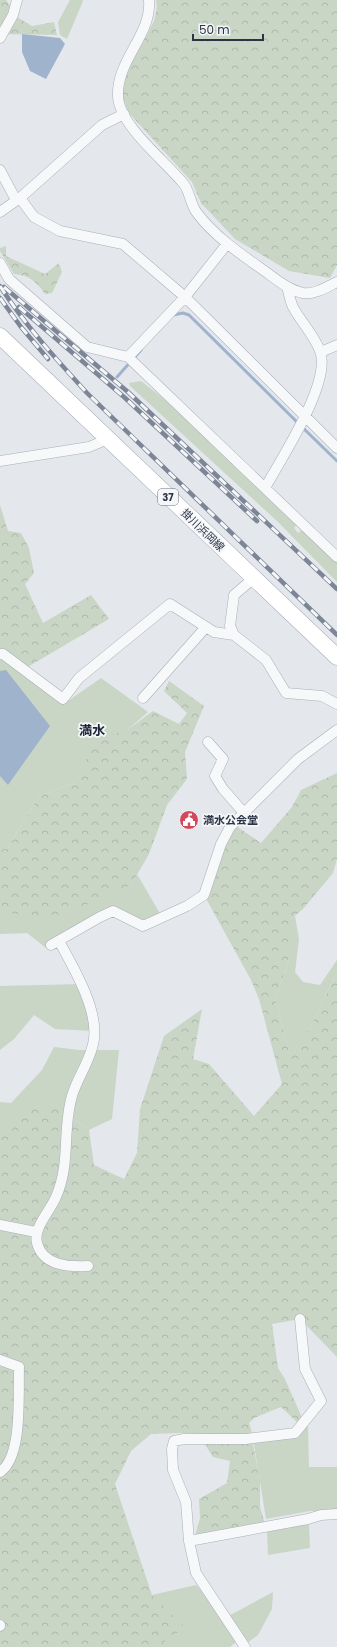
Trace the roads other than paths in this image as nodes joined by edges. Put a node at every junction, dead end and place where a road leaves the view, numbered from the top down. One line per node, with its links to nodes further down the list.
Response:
1 (17, 0): 3 (street)
2 (149, 0): 4 (street)
3 (0, 38)
4 (124, 114): 6 (street); 8 (street)
5 (0, 170): 6 (street)
6 (18, 199): 7 (street); 12 (street)
7 (0, 212)
8 (227, 244): 11 (street); 12 (street)
9 (0, 262): 16 (street)
10 (337, 282): 11 (street)
11 (287, 287): 15 (street)
12 (185, 297): 16 (street); 17 (street)
13 (0, 336): 18 (main road, 掛川浜岡線 / 37)
14 (337, 345): 15 (street)
15 (321, 352): 17 (street)
16 (128, 357): 21 (street)
17 (304, 417): 19 (street); 21 (street)
18 (108, 438): 20 (street); 23 (main road, 掛川浜岡線 / 37)
19 (337, 448)
20 (0, 461)
21 (265, 488): 22 (street)
22 (337, 557)
23 (254, 578): 25 (street); 27 (main road, 掛川浜岡線 / 37)
24 (206, 627): 25 (street); 26 (street); 28 (street)
25 (234, 635): 29 (street)
26 (0, 654)
27 (337, 657)
28 (143, 698)
29 (337, 704)
30 (337, 730): 32 (street)
31 (208, 742): 32 (street)
32 (244, 813): 34 (street)
33 (0, 1225): 34 (street)
34 (36, 1232): 35 (street)
35 (88, 1266)
36 (300, 1319): 40 (street)
37 (0, 1360): 38 (street)
38 (0, 1472)
39 (337, 1514): 40 (street)
40 (189, 1541): 41 (street)
41 (245, 1647)

